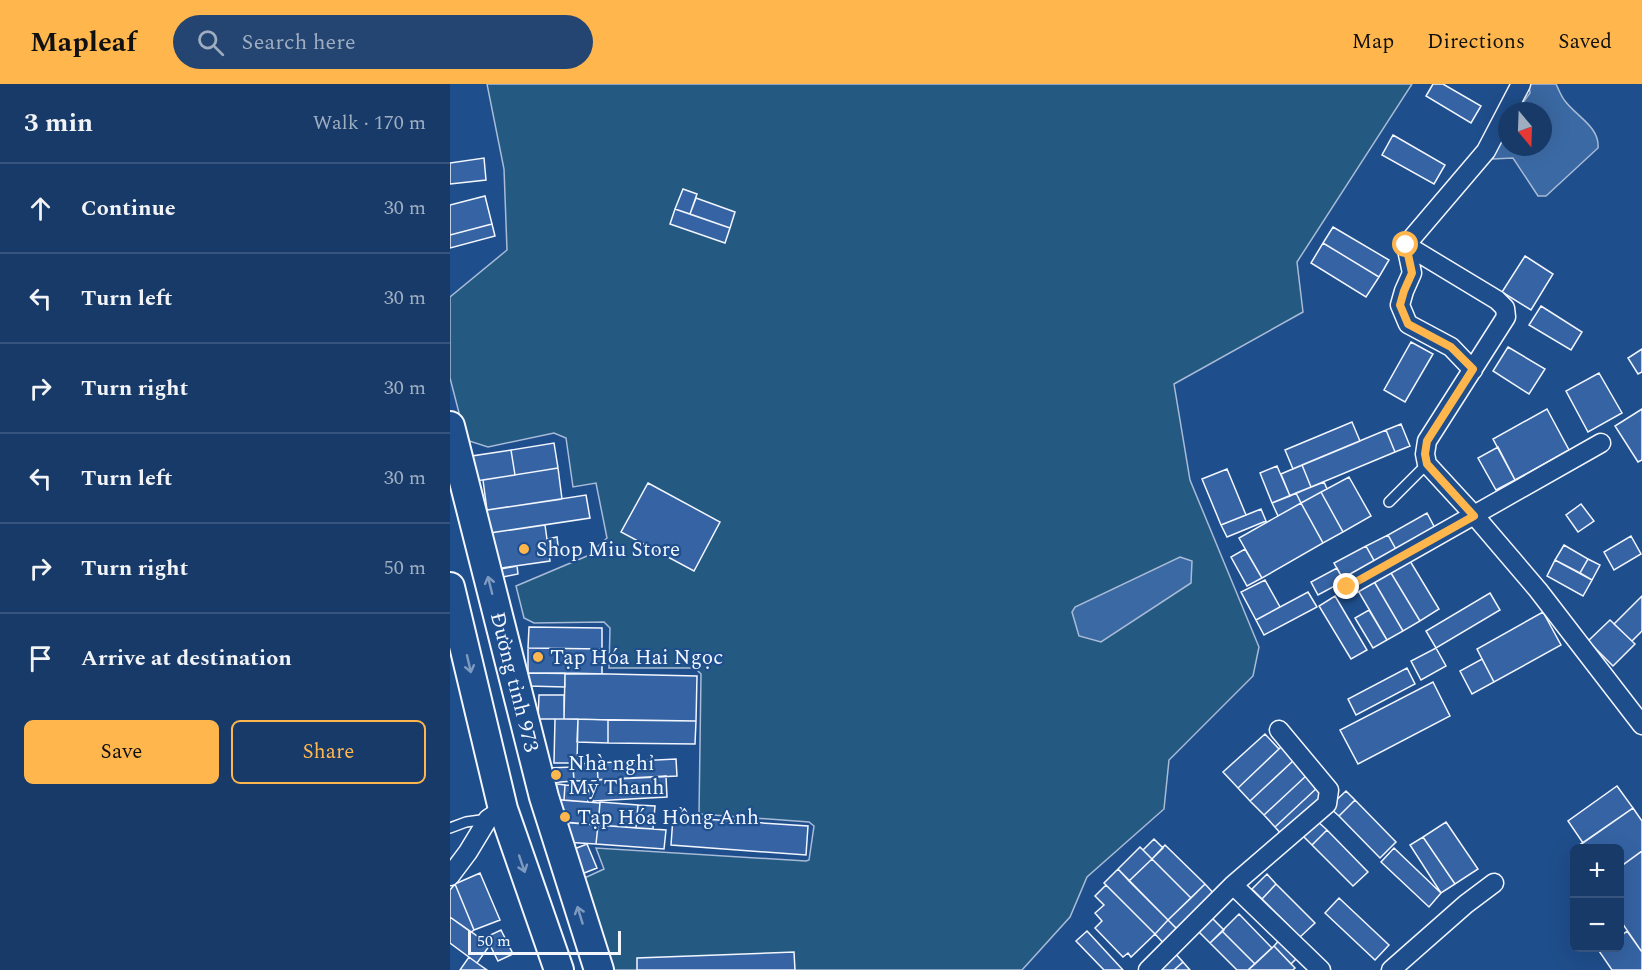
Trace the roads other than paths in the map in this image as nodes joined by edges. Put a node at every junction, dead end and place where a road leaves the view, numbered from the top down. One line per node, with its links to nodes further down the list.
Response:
1 (1521, 84): 2 (street)
2 (1406, 245): 3 (street); 3 (street)
3 (1473, 369): 6 (street)
4 (450, 426): 13 (main road, Đường tỉnh 973, one-way to 4)
5 (1601, 442): 8 (street)
6 (1427, 464): 7 (lane); 8 (street)
7 (1389, 502)
8 (1474, 516): 10 (street); 11 (street)
9 (450, 587): 14 (main road, Đường tỉnh 973, one-way to 14)
10 (1347, 587)
11 (1642, 725)
12 (1279, 730): 18 (street)
13 (543, 797): 14 (main road); 20 (main road, Đường tỉnh 973, one-way to 13)
14 (496, 814): 15 (lane); 16 (street); 19 (main road, Đường tỉnh 973, one-way to 19)
15 (450, 828)
16 (450, 876)
17 (1494, 883): 23 (street)
18 (1233, 885): 21 (street); 22 (street)
19 (559, 970)
20 (599, 970)
21 (1148, 970)
22 (1321, 970)
23 (1391, 970)

